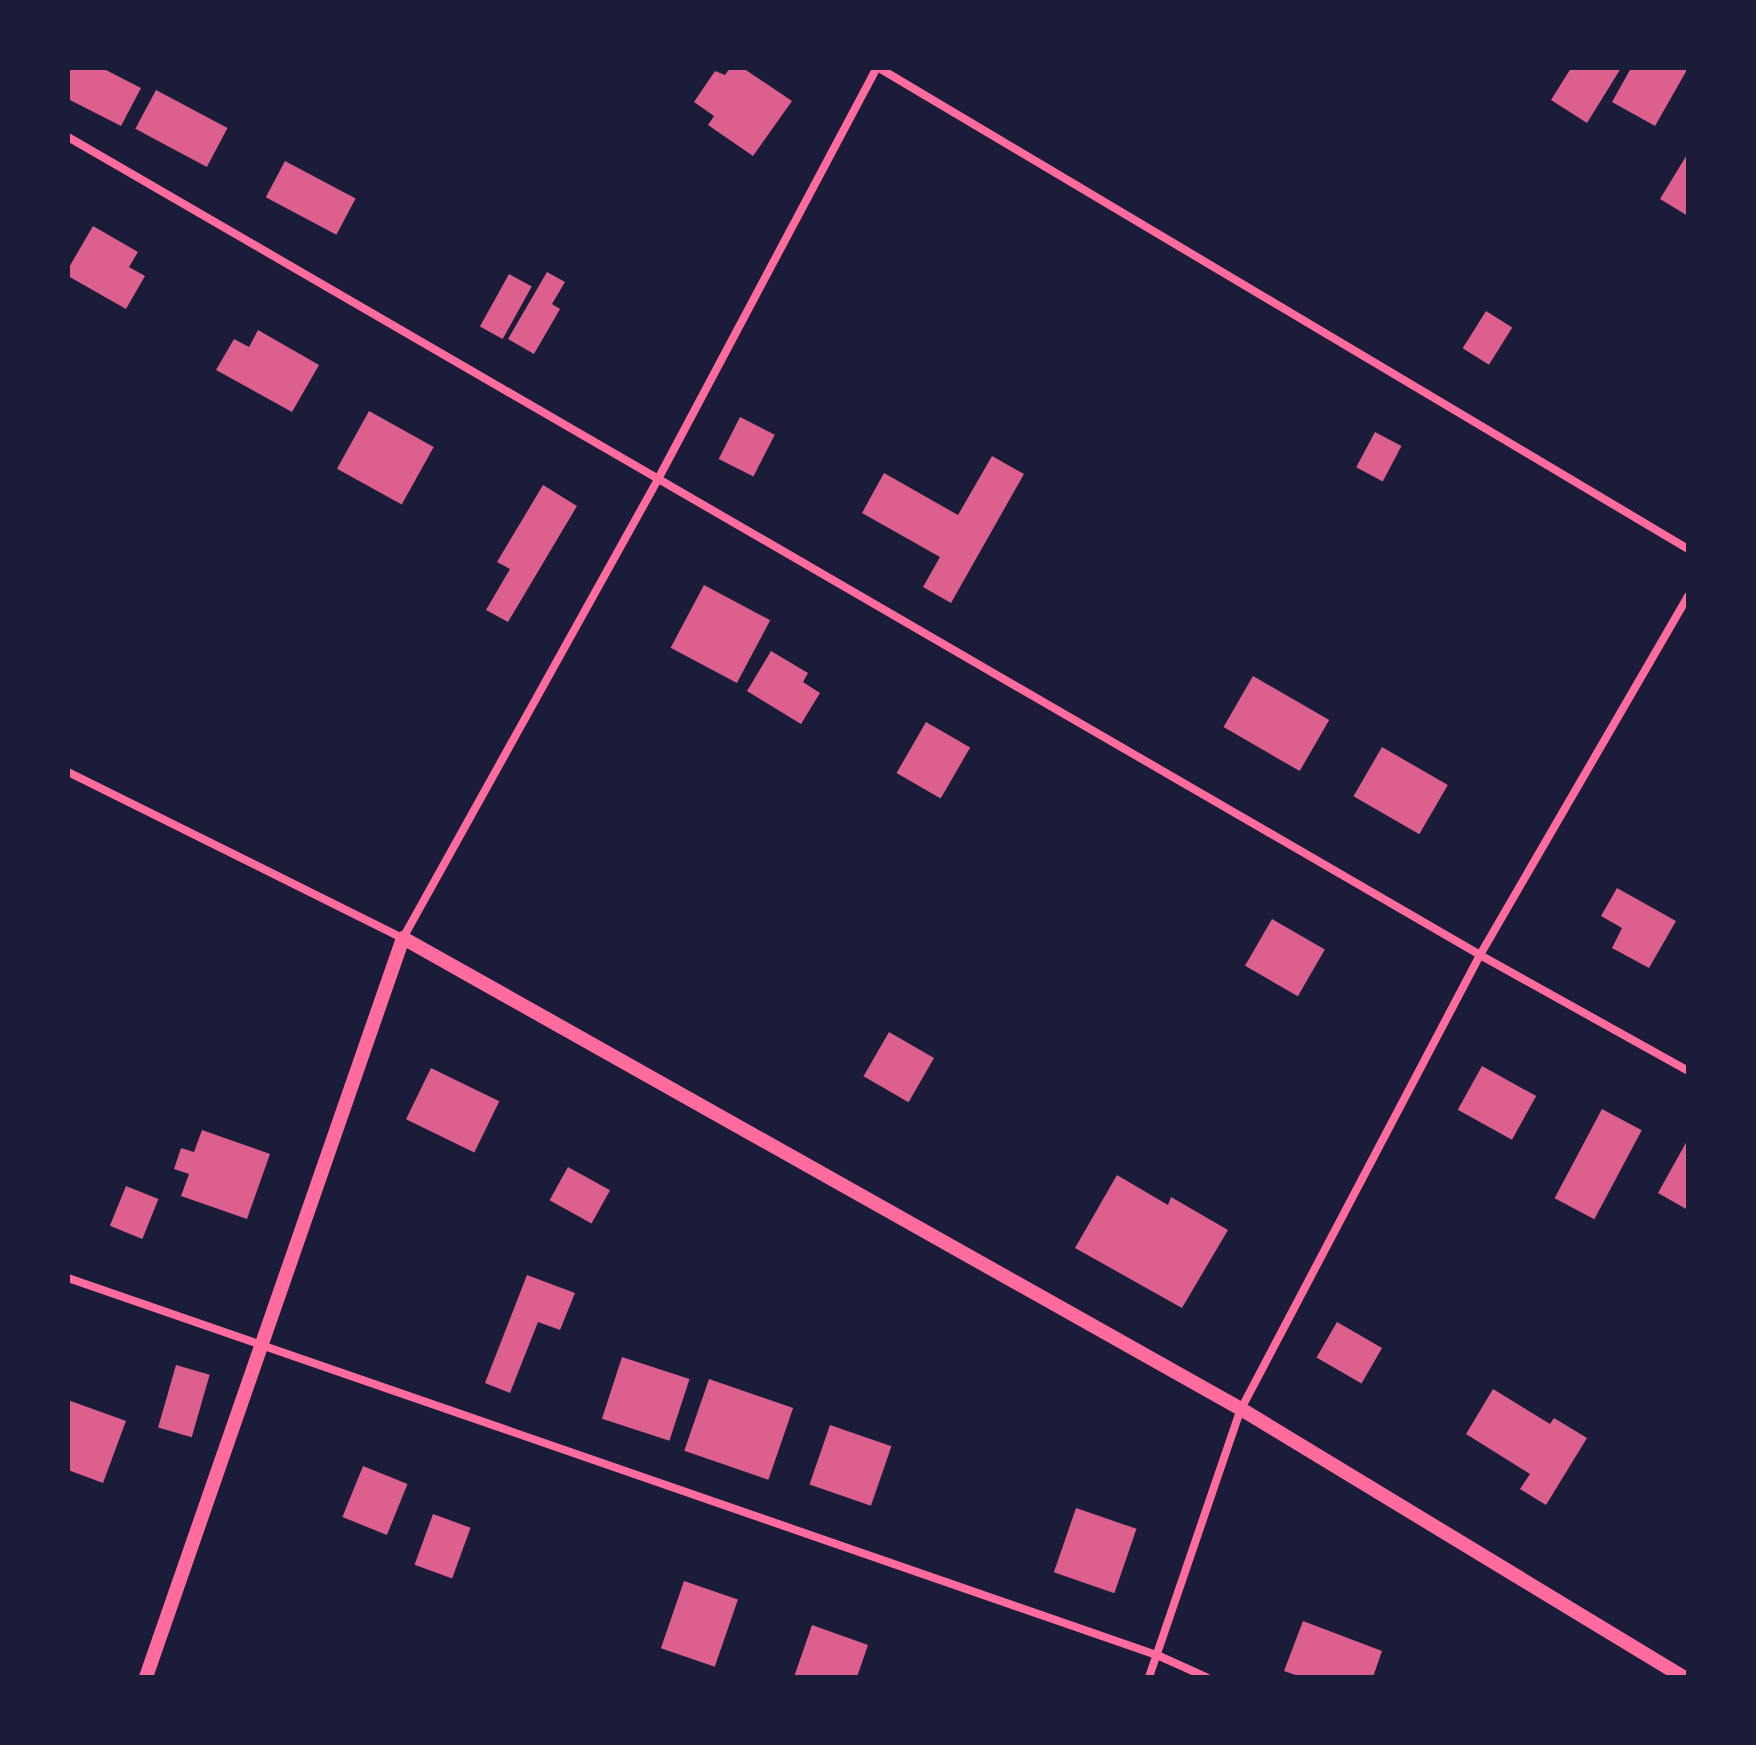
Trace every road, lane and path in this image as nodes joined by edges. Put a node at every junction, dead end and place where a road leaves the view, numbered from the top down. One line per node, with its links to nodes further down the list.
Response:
1 (878, 68): 3 (street); 4 (street)
2 (68, 137): 3 (street)
3 (657, 481): 7 (street); 8 (street)
4 (1688, 549)
5 (1688, 596): 8 (street)
6 (68, 772): 7 (street)
7 (403, 938): 11 (street); 12 (street)
8 (1480, 955): 9 (street); 12 (street)
9 (1688, 1071)
10 (68, 1278): 11 (street)
11 (260, 1342): 13 (street); 14 (street)
12 (1241, 1409): 13 (street); 17 (street)
13 (1157, 1655): 15 (street); 16 (street)
14 (146, 1677)
15 (1149, 1677)
16 (1206, 1677)
17 (1683, 1677)

